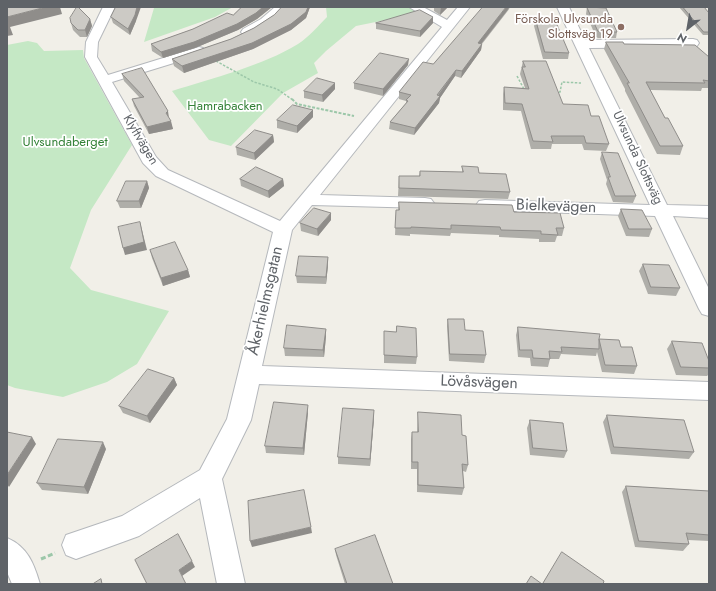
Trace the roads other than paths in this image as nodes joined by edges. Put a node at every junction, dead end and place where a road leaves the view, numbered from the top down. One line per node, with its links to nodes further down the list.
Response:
1 (109, 7): 11 (street, Klyftvägen)
2 (280, 7): 7 (street)
3 (415, 7): 6 (street)
4 (464, 7): 6 (street, Åkerhielmsgatan)
5 (563, 7): 9 (street, Ulvsunda Slottsväg)
6 (449, 26): 12 (street, Åkerhielmsgatan)
7 (233, 39)
8 (693, 43): 9 (street)
9 (582, 44): 15 (street, Ulvsunda Slottsväg)
10 (213, 46): 11 (street)
11 (105, 80): 17 (street, Klyftvägen)
12 (308, 200): 13 (street); 17 (street, Åkerhielmsgatan)
13 (441, 204)
14 (473, 205): 15 (street, Bielkevägen)
15 (662, 210): 16 (street, Bielkevägen); 18 (street, Ulvsunda Slottsväg)
16 (709, 212)
17 (283, 229): 19 (street, Åkerhielmsgatan)
18 (709, 309)
19 (249, 375): 20 (street, Lövåsvägen); 21 (street, Åkerhielmsgatan)
20 (709, 391)
21 (209, 478): 22 (street); 23 (street)
22 (76, 545)
23 (231, 584)

